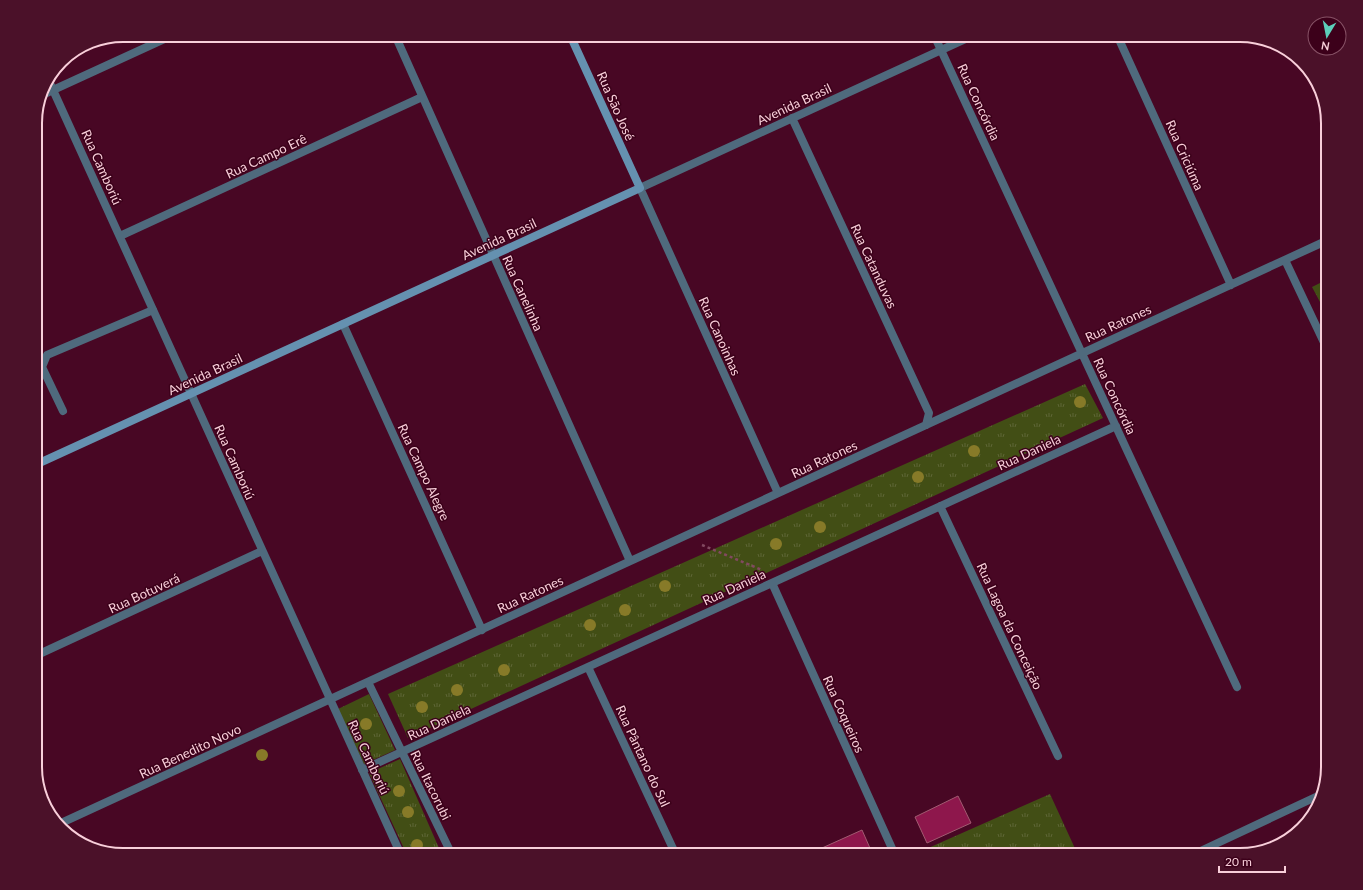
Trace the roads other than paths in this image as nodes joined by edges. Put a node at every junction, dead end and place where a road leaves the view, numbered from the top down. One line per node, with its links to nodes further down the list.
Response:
1 (158, 42): 9 (street)
2 (398, 42): 11 (street, Rua Canelinha)
3 (573, 42): 13 (main road, Rua São José)
4 (937, 42): 7 (street, Rua Concórdia)
5 (959, 42): 7 (street, Avenida Brasil)
6 (1121, 42): 18 (street, Rua Criciúma)
7 (941, 50): 12 (street, Avenida Brasil); 22 (street, Rua Concórdia)
8 (51, 86): 9 (street, Rua Camboriú)
9 (53, 90): 10 (street); 14 (street, Rua Camboriú)
10 (48, 92)
11 (422, 97): 14 (street, Rua Campo Erê); 16 (street, Rua Canelinha)
12 (792, 118): 13 (street, Avenida Brasil); 25 (street, Rua Catanduvas)
13 (640, 188): 16 (main road, Avenida Brasil); 28 (street, Rua Canoinhas)
14 (120, 236): 19 (street, Rua Camboriú)
15 (1321, 243): 17 (street, Rua Ratones)
16 (493, 255): 20 (main road, Avenida Brasil); 31 (street, Rua Canelinha)
17 (1285, 260): 18 (street, Rua Ratones); 21 (street)
18 (1231, 284): 22 (street, Rua Ratones)
19 (153, 310): 23 (street, Rua Camboriú); 24 (street)
20 (343, 324): 23 (main road, Avenida Brasil); 33 (street, Rua Campo Alegre)
21 (1321, 336)
22 (1082, 353): 25 (street, Rua Ratones); 26 (street, Rua Concórdia)
23 (191, 394): 27 (main road, Avenida Brasil); 30 (street, Rua Camboriú)
24 (63, 411)
25 (926, 424): 28 (street, Rua Ratones)
26 (1116, 426): 29 (street, Rua Daniela); 37 (street, Rua Concórdia)
27 (42, 462)
28 (778, 493): 31 (street, Rua Ratones)
29 (940, 506): 32 (street, Rua Daniela); 40 (street, Rua Lagoa da Conceição)
30 (262, 551): 34 (street, Rua Botuverá); 38 (street, Rua Camboriú)
31 (630, 561): 33 (street, Rua Ratones)
32 (772, 583): 35 (street, Rua Daniela); 47 (street, Rua Coqueiros)
33 (482, 630): 36 (street, Rua Ratones)
34 (42, 653)
35 (588, 667): 39 (street, Rua Daniela); 46 (street, Rua Pântano do Sul)
36 (368, 682): 38 (street, Rua Ratones); 39 (street, Rua Itacorubi)
37 (1237, 687)
38 (330, 700): 41 (street, Rua Camboriú); 43 (street, Rua Benedito Novo)
39 (402, 752): 41 (street, Rua Daniela); 45 (street, Rua Itacorubi)
40 (1058, 756)
41 (362, 770): 44 (street, Rua Camboriú)
42 (1315, 797): 48 (street)
43 (64, 822)
44 (398, 848)
45 (449, 848)
46 (673, 848)
47 (892, 848)
48 (1207, 848)

